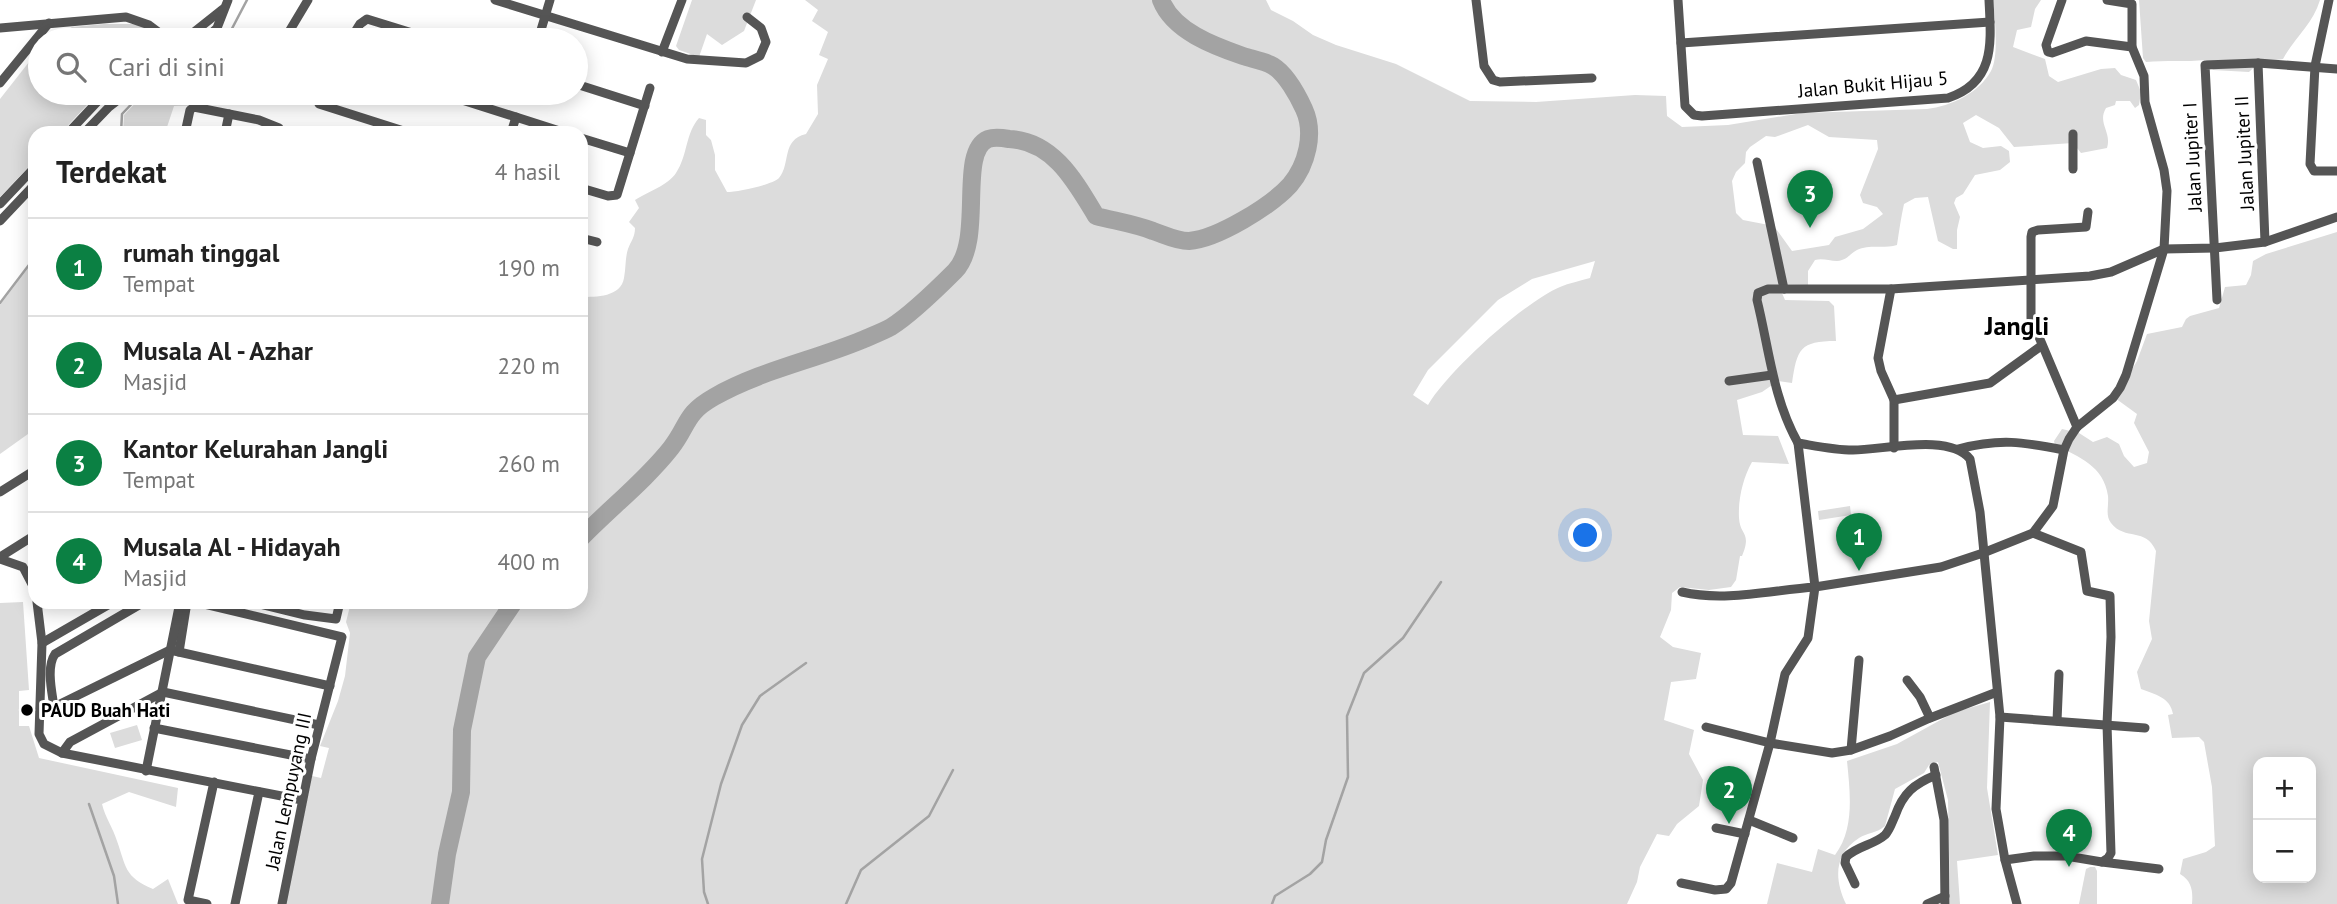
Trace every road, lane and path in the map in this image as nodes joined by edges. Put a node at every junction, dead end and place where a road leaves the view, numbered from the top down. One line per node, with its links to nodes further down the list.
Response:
1 (229, 0): 12 (street)
2 (308, 0): 22 (street)
3 (495, 0): 13 (street)
4 (550, 0): 13 (street)
5 (682, 0): 31 (street)
6 (1478, 0): 35 (street)
7 (1678, 0): 28 (street)
8 (1989, 0): 15 (street, Jalan Bukit Hijau 5)
9 (2062, 0): 29 (street)
10 (2107, 0): 29 (street)
11 (2329, 0): 33 (street)
12 (223, 9): 20 (street); 21 (street)
13 (545, 16): 25 (street); 26 (street)
14 (747, 17): 31 (street)
15 (1990, 22): 28 (street); 28 (street, Jalan Bukit Hijau 5)
16 (49, 23): 17 (street); 18 (street); 19 (street)
17 (0, 28)
18 (45, 28)
19 (154, 28)
20 (199, 28)
21 (217, 28)
22 (291, 28)
23 (358, 28): 24 (street)
24 (397, 28)
25 (542, 28)
26 (584, 28)
27 (588, 29): 31 (street)
28 (1681, 43)
29 (2132, 47): 71 (street)
30 (28, 49): 36 (street)
31 (662, 52)
32 (2258, 63): 33 (street); 69 (street, Jalan Jupiter II); 70 (street, Jalan Jupiter I)
33 (2315, 66): 34 (street); 59 (street)
34 (2337, 69)
35 (1592, 78)
36 (0, 83)
37 (588, 88): 43 (street)
38 (650, 88): 43 (street)
39 (94, 105): 46 (street)
40 (112, 105): 47 (street)
41 (322, 105): 51 (street)
42 (478, 105): 45 (street)
43 (645, 106): 56 (street)
44 (229, 114): 48 (street); 49 (street); 50 (street)
45 (516, 117): 52 (street); 53 (street)
46 (75, 126)
47 (91, 126)
48 (187, 126)
49 (226, 126)
50 (270, 126)
51 (388, 126)
52 (513, 126)
53 (544, 126)
54 (2073, 134): 58 (street)
55 (588, 140): 56 (street)
56 (630, 153): 61 (street)
57 (1757, 162): 73 (street)
58 (2073, 169)
59 (2337, 171)
60 (28, 175): 63 (street)
61 (588, 190)
62 (28, 191): 66 (street)
63 (0, 205)
64 (2088, 212): 72 (street)
65 (2337, 217): 69 (street)
66 (0, 221)
67 (588, 240): 68 (street)
68 (597, 242)
69 (2265, 242): 70 (street)
70 (2215, 248): 71 (street); 75 (street, Jalan Jupiter I)
71 (2164, 249): 72 (street); 80 (street)
72 (2032, 279): 74 (street); 76 (street)
73 (1784, 289): 74 (street); 77 (street)
74 (1891, 289): 79 (street)
75 (2217, 300)
76 (2041, 346): 79 (street); 80 (street)
77 (1772, 375): 78 (street); 81 (street)
78 (1729, 381)
79 (1894, 400): 82 (street)
80 (2077, 427): 84 (street)
81 (1798, 443): 82 (street); 92 (street)
82 (1894, 448): 83 (street)
83 (1958, 449): 84 (street); 89 (street)
84 (2064, 450): 87 (street)
85 (28, 474): 86 (street)
86 (0, 492)
87 (2033, 533): 89 (street); 112 (street)
88 (28, 540): 90 (street)
89 (1983, 553): 92 (street); 108 (street)
90 (0, 558): 91 (street)
91 (28, 577)
92 (1815, 587): 93 (street); 117 (street)
93 (1682, 592)
94 (38, 609): 101 (street)
95 (101, 609): 101 (street)
96 (133, 609): 102 (street)
97 (178, 609): 102 (street)
98 (227, 609): 106 (street, Jalan Lempuyang III)
99 (280, 609): 100 (street)
100 (338, 609)
101 (42, 643): 119 (street)
102 (175, 651): 106 (street); 107 (street)
103 (1859, 660): 118 (street)
104 (2059, 674): 111 (street)
105 (1907, 680): 110 (street)
106 (330, 686): 113 (street, Jalan Lempuyang III)
107 (163, 692): 113 (street); 116 (street); 119 (street)
108 (1997, 692): 109 (street); 110 (street)
109 (2000, 717): 111 (street); 129 (street)
110 (1930, 718): 118 (street)
111 (2057, 720): 112 (street)
112 (2107, 724): 115 (street); 130 (street)
113 (319, 725): 120 (street, Jalan Lempuyang III)
114 (1706, 727): 117 (street)
115 (2144, 727)
116 (154, 728): 120 (street); 121 (street)
117 (1770, 743): 118 (street); 125 (street)
118 (1851, 750)
119 (62, 753): 121 (street)
120 (311, 759): 124 (street, Jalan Lempuyang III)
121 (146, 771): 122 (street)
122 (214, 782): 123 (street); 135 (street)
123 (259, 792): 124 (street); 136 (street)
124 (302, 800): 137 (street, Jalan Lempuyang III)
125 (1749, 820): 127 (street); 128 (street)
126 (1716, 828): 127 (street)
127 (1745, 834): 132 (street)
128 (1793, 838)
129 (2005, 860): 130 (street); 139 (street)
130 (2102, 862): 131 (street)
131 (2158, 869)
132 (1681, 883)
133 (1855, 884): 134 (street)
134 (1945, 900): 138 (street)
135 (207, 904)
136 (235, 904)
137 (282, 904)
138 (1927, 904)
139 (2017, 904)

